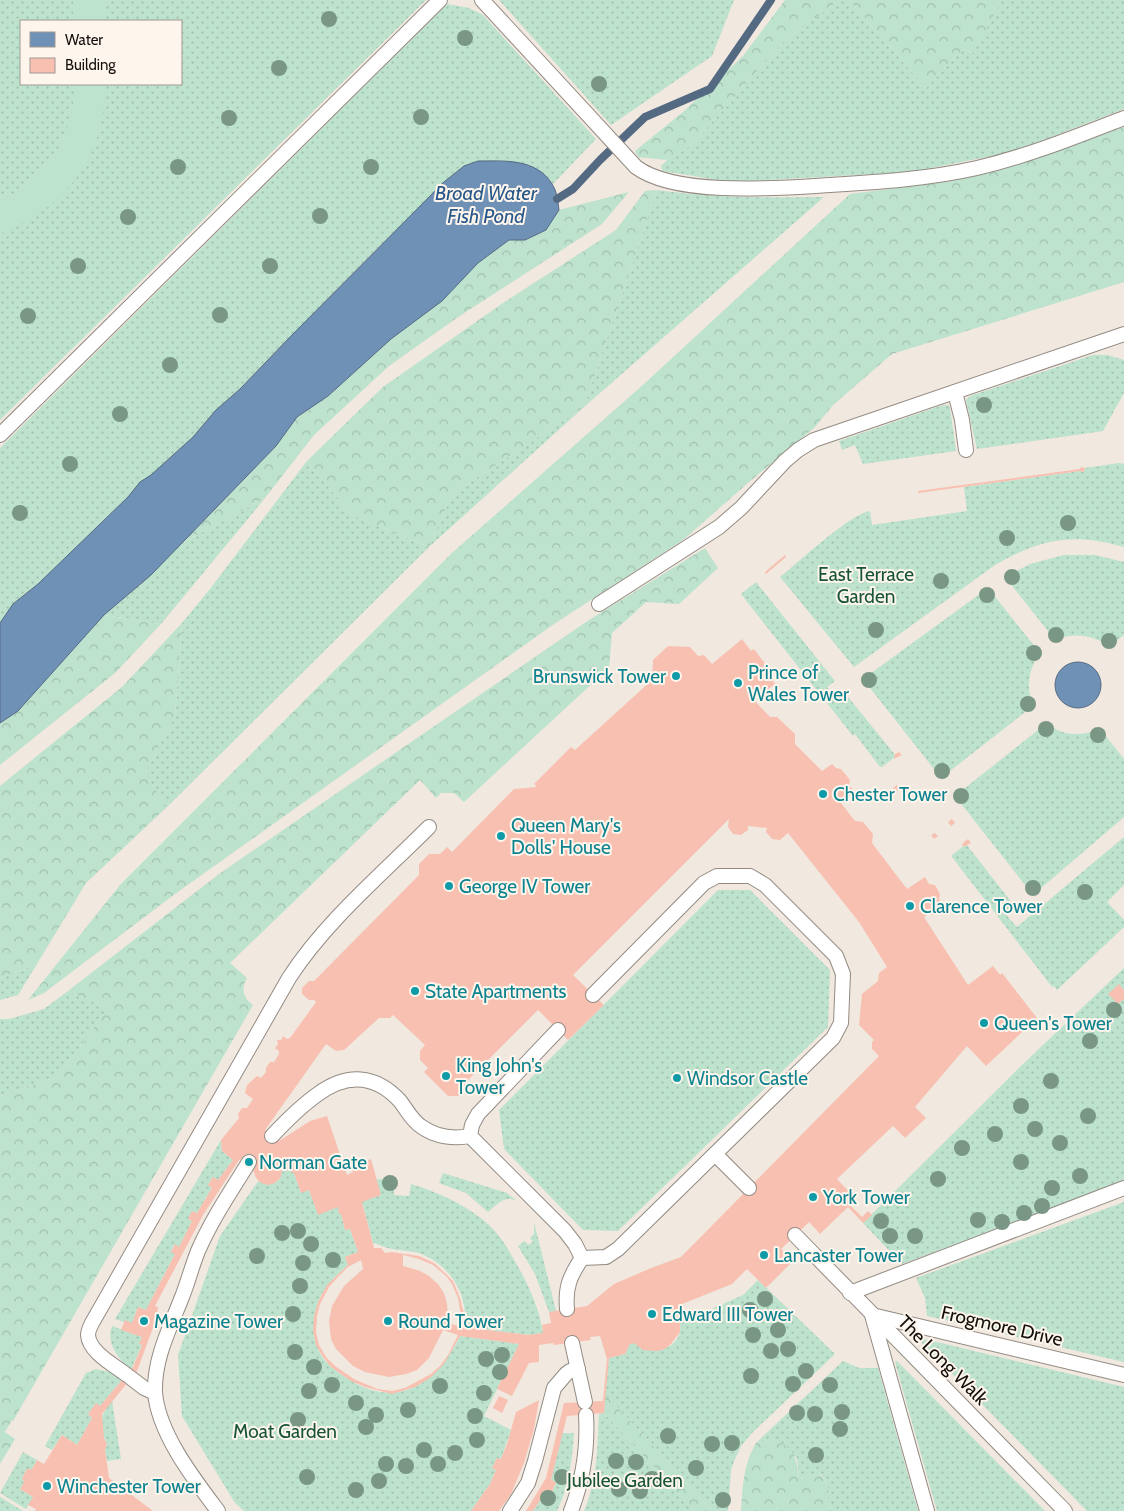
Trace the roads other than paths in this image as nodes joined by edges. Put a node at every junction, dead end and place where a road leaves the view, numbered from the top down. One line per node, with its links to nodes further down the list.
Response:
1 (440, 0): 8 (lane)
2 (482, 0): 3 (lane)
3 (1124, 118)
4 (1124, 334): 5 (lane)
5 (1108, 340): 6 (lane); 7 (lane)
6 (1124, 343)
7 (955, 392): 9 (lane); 10 (lane)
8 (0, 435)
9 (966, 450)
10 (599, 604)
11 (429, 826): 28 (lane)
12 (593, 995): 16 (lane)
13 (558, 1030): 15 (lane)
14 (272, 1136): 15 (lane)
15 (470, 1136): 21 (lane)
16 (715, 1154): 18 (lane); 21 (lane)
17 (249, 1162): 28 (lane)
18 (749, 1188)
19 (1124, 1188): 22 (lane)
20 (795, 1235): 22 (lane, The Long Walk)
21 (582, 1258): 23 (lane)
22 (850, 1293): 24 (lane, The Long Walk)
23 (567, 1309)
24 (872, 1315): 27 (lane, Frogmore Drive); 32 (lane); 33 (lane, The Long Walk)
25 (572, 1342): 26 (lane)
26 (578, 1369): 30 (lane); 31 (lane)
27 (1124, 1374)
28 (155, 1392): 29 (lane)
29 (218, 1511)
30 (510, 1511)
31 (571, 1511)
32 (927, 1511)
33 (1065, 1511)

